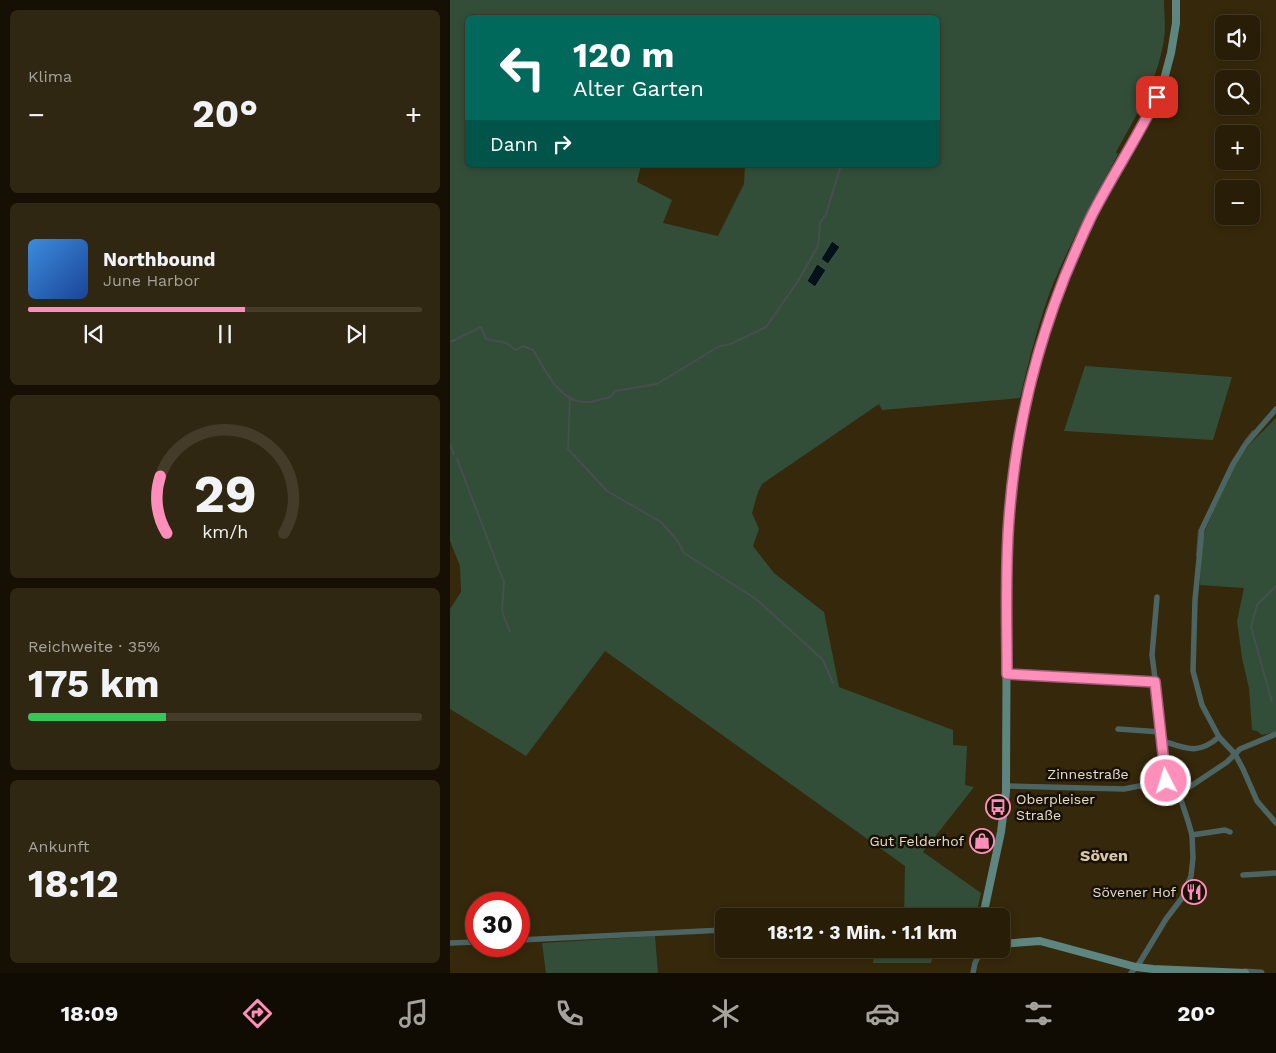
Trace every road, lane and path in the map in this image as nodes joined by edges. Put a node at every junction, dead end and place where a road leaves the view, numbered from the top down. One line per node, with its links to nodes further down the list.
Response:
1 (1176, 0): 4 (main road)
2 (1276, 409): 9 (street)
3 (1158, 597): 5 (street)
4 (1007, 674): 5 (street); 13 (main road)
5 (1155, 682): 7 (street)
6 (1118, 729): 7 (street)
7 (1161, 732): 10 (street)
8 (1276, 734): 11 (street)
9 (1219, 737): 10 (street); 11 (street)
10 (1162, 741): 12 (street)
11 (1235, 754): 14 (street); 15 (street)
12 (1166, 781): 13 (street, Zinnestraße); 14 (street)
13 (1007, 786): 20 (main road)
14 (1179, 794): 17 (street)
15 (1276, 824)
16 (1230, 832): 17 (street)
17 (1192, 836): 27 (street)
18 (1276, 873): 19 (street)
19 (1243, 875)
20 (985, 908)
21 (715, 930): 22 (street)
22 (530, 939)
23 (465, 942): 24 (street)
24 (450, 943)
25 (1010, 943): 27 (main road)
26 (978, 958): 28 (street)
27 (1134, 970): 29 (main road)
28 (973, 973)
29 (1245, 973): 30 (street)
30 (1261, 973)

